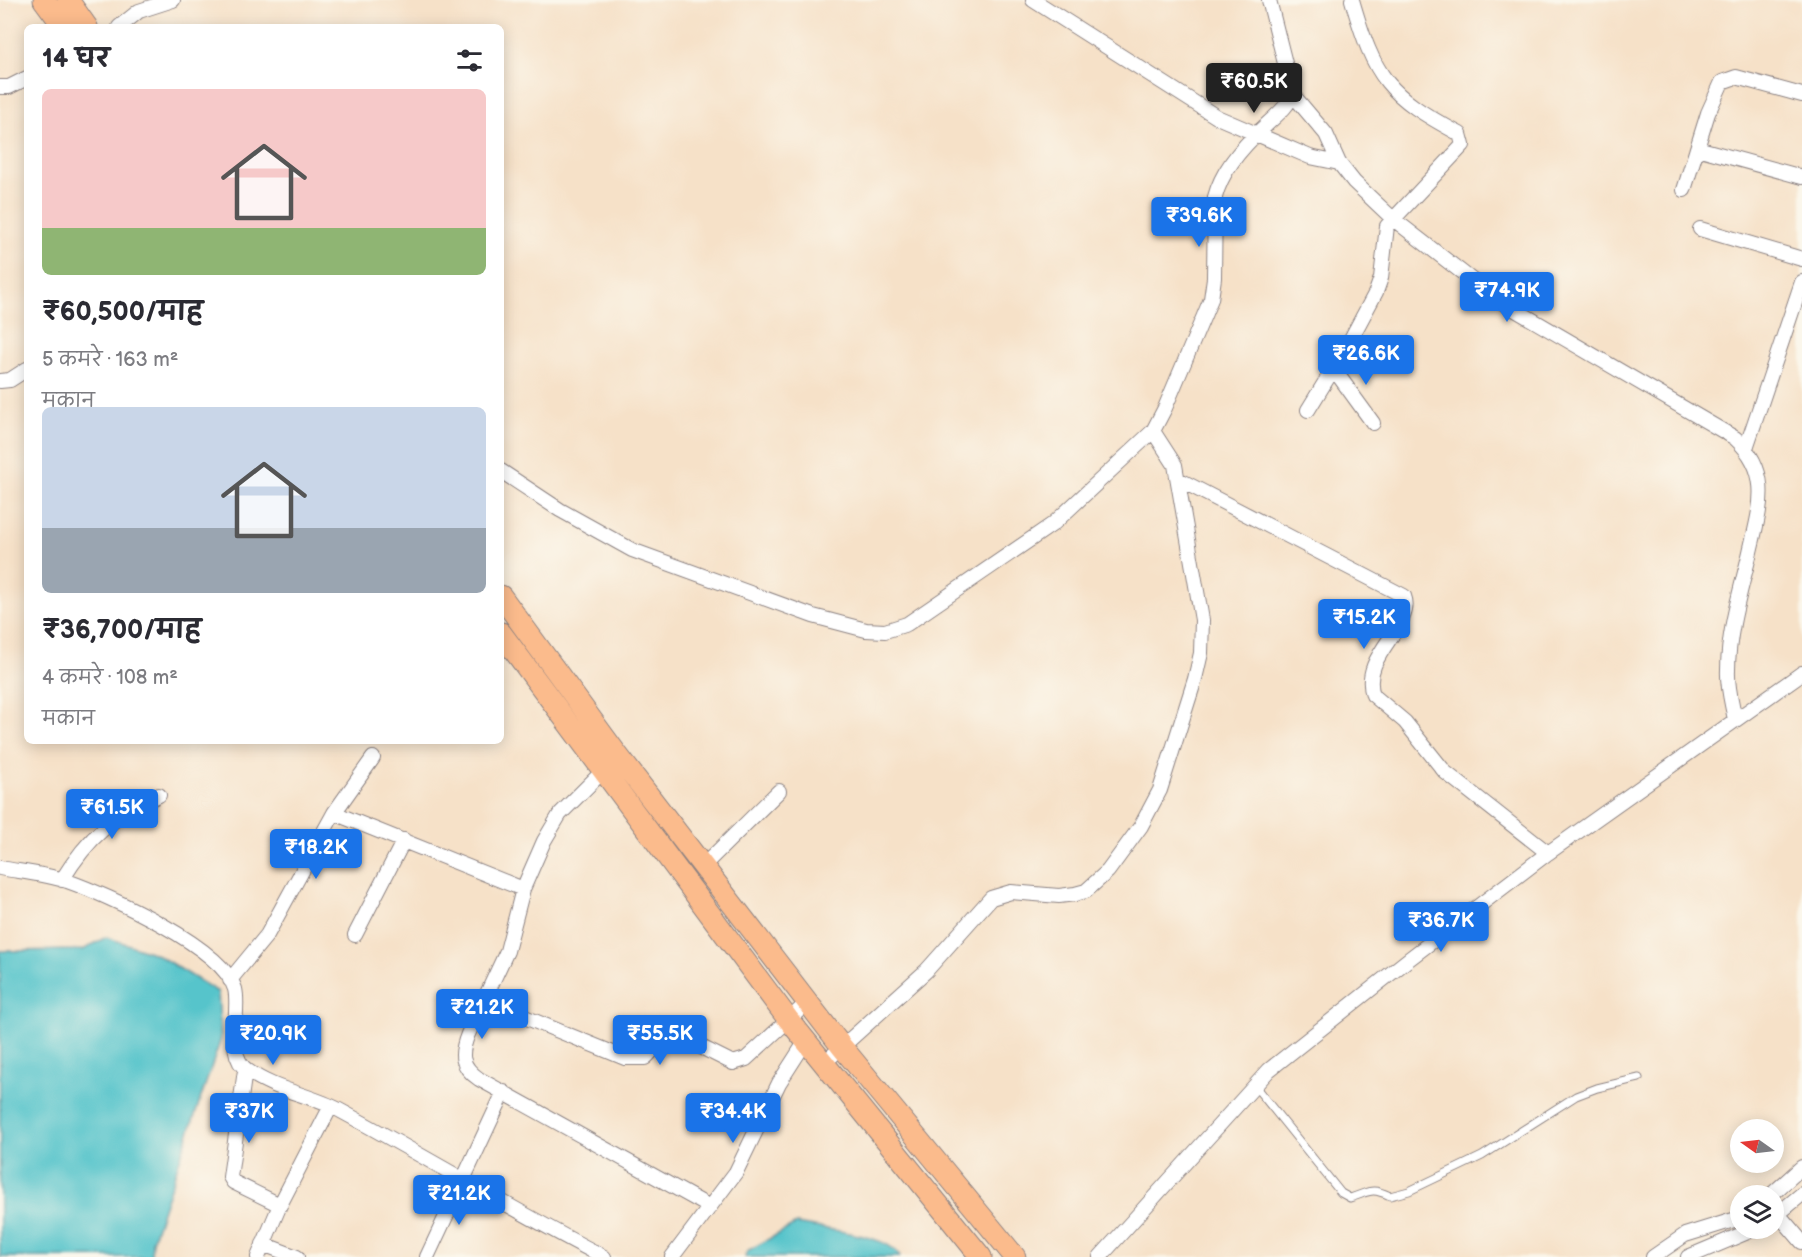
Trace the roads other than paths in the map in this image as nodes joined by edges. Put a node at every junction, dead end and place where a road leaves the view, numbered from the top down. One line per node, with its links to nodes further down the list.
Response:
1 (44, 0): 8 (main road)
2 (68, 0): 9 (main road)
3 (173, 0): 7 (street)
4 (1033, 0): 15 (street)
5 (1269, 0): 13 (street)
6 (1352, 0): 20 (street)
7 (146, 4): 10 (street)
8 (62, 24)
9 (85, 24)
10 (123, 24)
11 (24, 80): 12 (street)
12 (0, 87)
13 (1293, 95): 15 (street); 17 (street)
14 (1802, 95): 16 (street)
15 (1256, 134): 17 (street); 29 (street)
16 (1697, 148): 18 (street); 19 (street)
17 (1339, 163): 20 (street)
18 (1802, 177)
19 (1684, 190)
20 (1392, 218): 24 (street); 30 (street)
21 (1700, 229): 22 (street)
22 (1802, 259)
23 (1802, 282): 30 (street)
24 (1333, 368): 27 (street); 28 (street)
25 (24, 371): 26 (street)
26 (0, 381)
27 (1308, 410)
28 (1373, 423)
29 (1153, 431): 31 (street); 32 (street)
30 (1746, 448): 36 (street)
31 (504, 473)
32 (1178, 479): 43 (street); 54 (street)
33 (504, 600): 44 (main road)
34 (504, 637): 38 (main road)
35 (1802, 673): 36 (street)
36 (1735, 720): 43 (street)
37 (373, 758): 41 (street)
38 (603, 771): 47 (street); 52 (main road)
39 (779, 790): 44 (street)
40 (159, 795): 46 (street)
41 (334, 813): 42 (street); 49 (street)
42 (404, 840): 47 (street); 48 (street)
43 (1548, 852): 58 (street)
44 (703, 866): 51 (main road)
45 (0, 868): 46 (street)
46 (62, 880): 49 (street)
47 (523, 889): 50 (street)
48 (355, 935)
49 (231, 980): 56 (street)
50 (483, 1000): 52 (street); 59 (street)
51 (808, 1002): 52 (street); 54 (main road)
52 (788, 1019): 53 (main road)
53 (806, 1041): 55 (main road); 66 (street)
54 (842, 1047): 55 (street); 79 (main road)
55 (824, 1063): 78 (main road)
56 (245, 1070): 60 (street); 65 (street)
57 (1639, 1078): 58 (lane)
58 (1254, 1085): 80 (street)
59 (504, 1092): 62 (street); 66 (street)
60 (331, 1106): 62 (street); 65 (street)
61 (1802, 1167): 63 (street)
62 (464, 1181): 75 (street); 76 (street)
63 (1782, 1185)
64 (1802, 1194): 67 (street)
65 (280, 1205): 73 (street)
66 (710, 1206): 77 (street)
67 (1784, 1207)
68 (1730, 1221): 69 (street)
69 (1725, 1222): 71 (street); 81 (street)
70 (1784, 1223): 72 (street)
71 (1730, 1240): 82 (street)
72 (1802, 1242)
73 (261, 1251): 74 (street)
74 (297, 1257)
75 (427, 1257)
76 (604, 1257)
77 (672, 1257)
78 (981, 1257)
79 (1014, 1257)
80 (1100, 1257)
81 (1653, 1257)
82 (1688, 1257)

